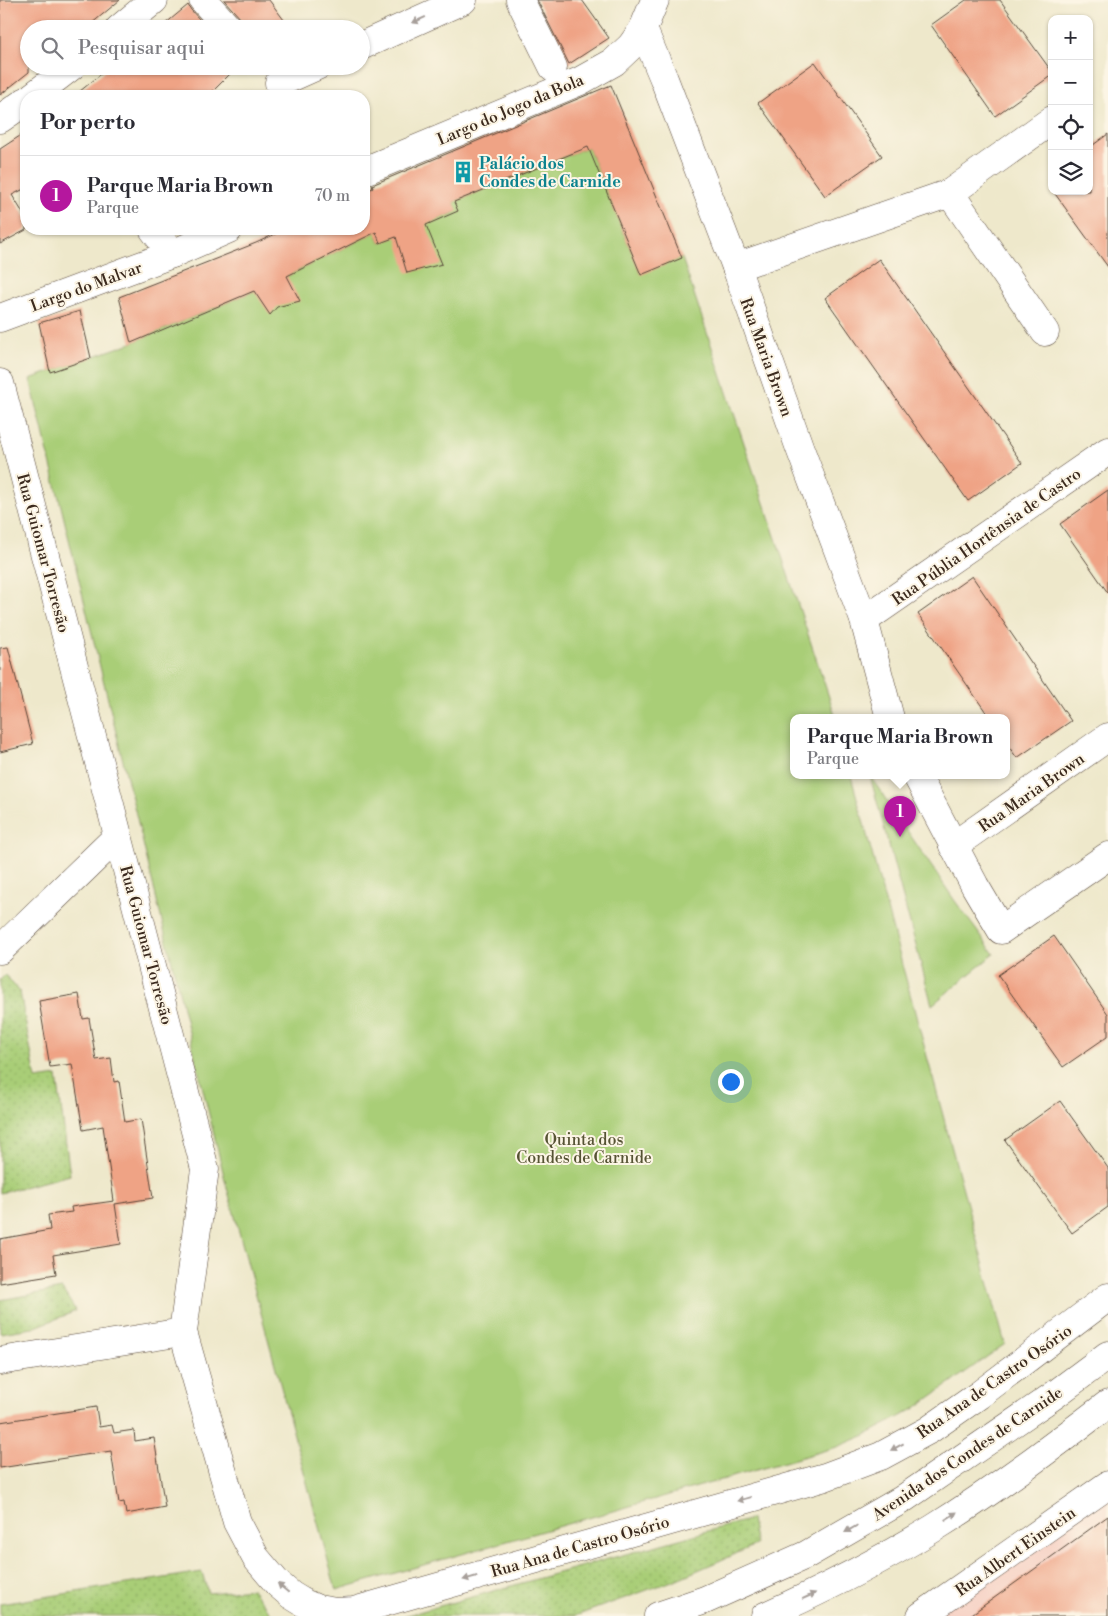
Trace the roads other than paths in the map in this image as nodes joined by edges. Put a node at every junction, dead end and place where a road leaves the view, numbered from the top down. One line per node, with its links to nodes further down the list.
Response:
1 (154, 0): 6 (street)
2 (203, 0): 7 (street)
3 (463, 0): 9 (street, one-way to 9)
4 (520, 0): 10 (street, Largo do Jogo da Bola)
5 (655, 0): 8 (street)
6 (130, 20)
7 (221, 20)
8 (643, 29): 18 (street, Largo do Jogo da Bola); 23 (street, Rua Maria Brown)
9 (370, 42)
10 (552, 67)
11 (63, 75): 14 (street)
12 (295, 75): 13 (street)
13 (278, 82)
14 (49, 90)
15 (20, 105): 16 (street)
16 (0, 119)
17 (1048, 123): 19 (street)
18 (370, 168)
19 (950, 193): 23 (street); 25 (street)
20 (158, 235): 22 (street)
21 (215, 235): 22 (street)
22 (172, 254): 24 (street, Largo do Malvar)
23 (736, 268): 28 (street, Rua Maria Brown)
24 (0, 318)
25 (1044, 332)
26 (0, 382): 32 (street, Rua Guiomar Torresão)
27 (1108, 451): 28 (street, Rua Públia Hortênsia de Castro)
28 (864, 620): 29 (street, Rua Maria Brown)
29 (889, 714)
30 (1108, 737): 33 (street, Rua Maria Brown)
31 (919, 779): 33 (street)
32 (118, 836): 35 (street); 37 (street, Rua Guiomar Torresão)
33 (953, 846): 34 (street)
34 (1108, 856)
35 (0, 950)
36 (1108, 1297): 37 (street, Rua Ana de Castro Osório, one-way to 37)
37 (183, 1332): 39 (street)
38 (1108, 1355): 42 (street, Avenida dos Condes de Carnide, one-way to 42)
39 (0, 1361)
40 (1108, 1404): 43 (street, one-way to 40)
41 (1108, 1485): 44 (street, Rua Albert Einstein)
42 (658, 1616)
43 (765, 1616)
44 (921, 1616)

